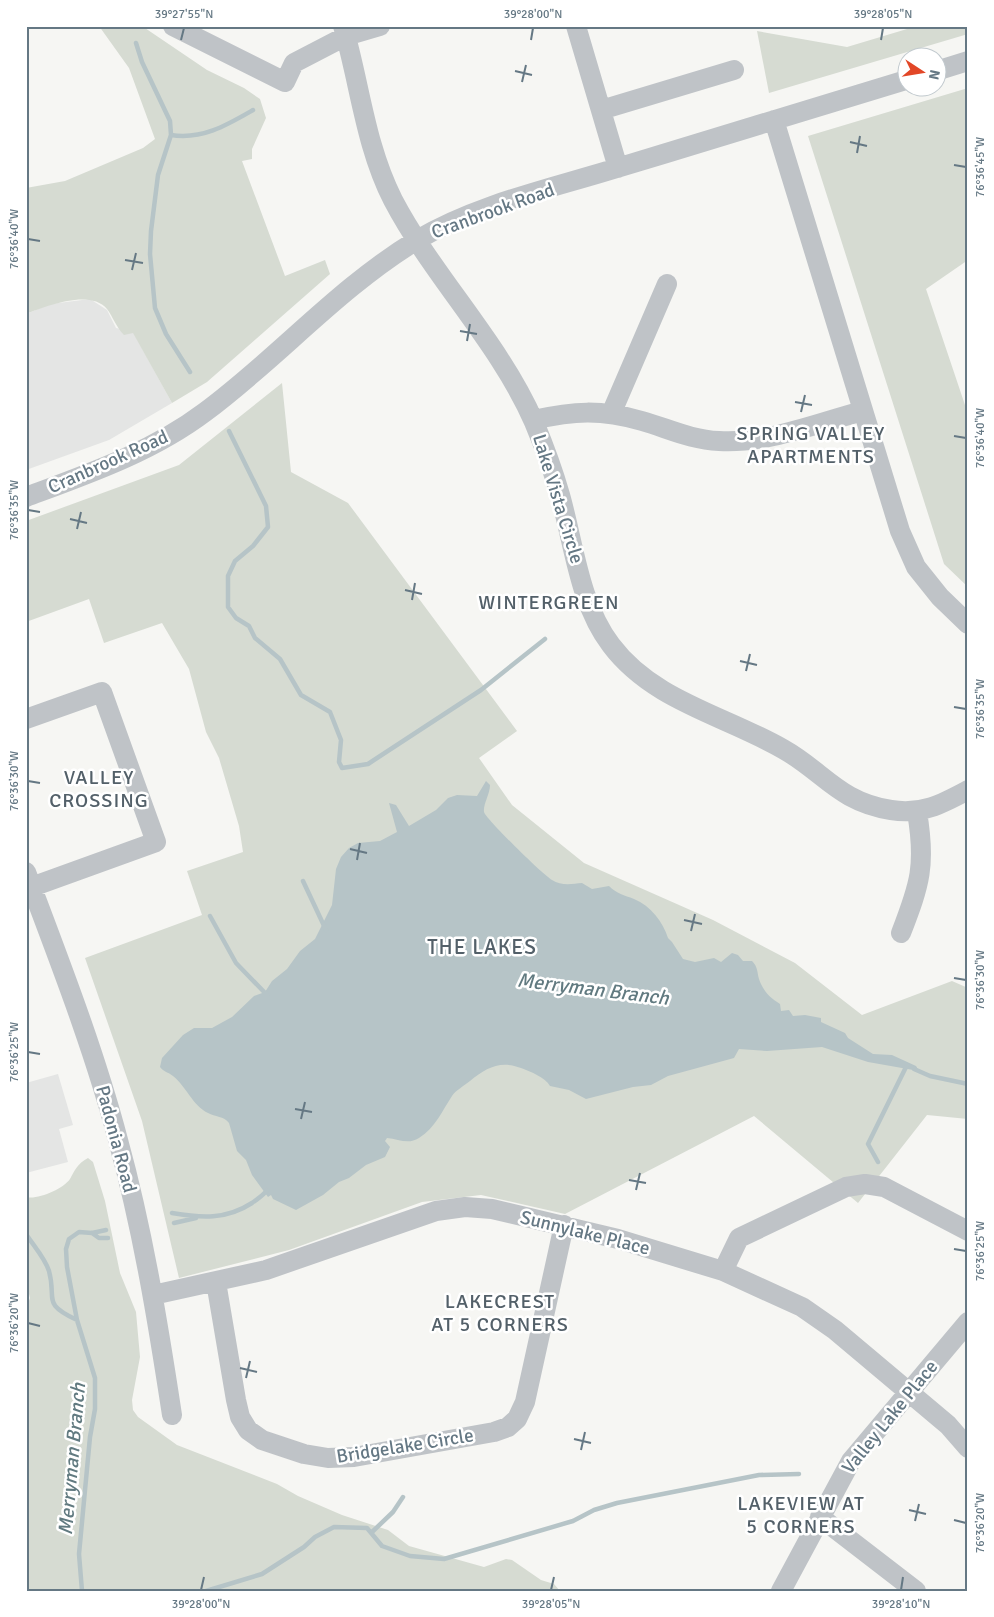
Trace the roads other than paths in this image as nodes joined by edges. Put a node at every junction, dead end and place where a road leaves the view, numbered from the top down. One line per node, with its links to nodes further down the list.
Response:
1 (173, 26): 4 (street)
2 (380, 26): 4 (street)
3 (576, 26): 9 (street)
4 (344, 31): 12 (street, Lake Vista Circle)
5 (968, 61): 6 (street)
6 (946, 68)
7 (734, 70): 9 (street)
8 (896, 83): 10 (street, Cranbrook Road)
9 (601, 110): 11 (street)
10 (774, 120): 11 (street, Cranbrook Road); 14 (street)
11 (618, 168): 12 (street, Cranbrook Road)
12 (418, 240): 16 (street, Lake Vista Circle); 17 (street, Cranbrook Road)
13 (667, 284): 15 (street)
14 (863, 411): 15 (street); 18 (street)
15 (611, 414): 16 (street)
16 (533, 420): 21 (street, Lake Vista Circle)
17 (26, 497)
18 (968, 624)
19 (26, 719): 22 (street)
20 (968, 790): 21 (street, Lake Vista Circle)
21 (917, 812): 23 (street)
22 (28, 883): 28 (street, Padonia Road)
23 (901, 933)
24 (564, 1226): 26 (street, Sunnylake Place); 27 (street, Sunnylake Place); 27 (street, Bridgelake Circle)
25 (968, 1231): 26 (street)
26 (723, 1271): 30 (street, Sunnylake Place)
27 (216, 1282): 28 (street, Sunnylake Place)
28 (153, 1295): 31 (street, Padonia Road)
29 (968, 1322): 30 (street, Valley Lake Place)
30 (910, 1394): 32 (street, Sunnylake Place); 33 (street, Valley Lake Place)
31 (172, 1415)
32 (968, 1448)
33 (820, 1517): 34 (street, Valley Lake Place); 35 (street)
34 (781, 1591)
35 (916, 1591)

